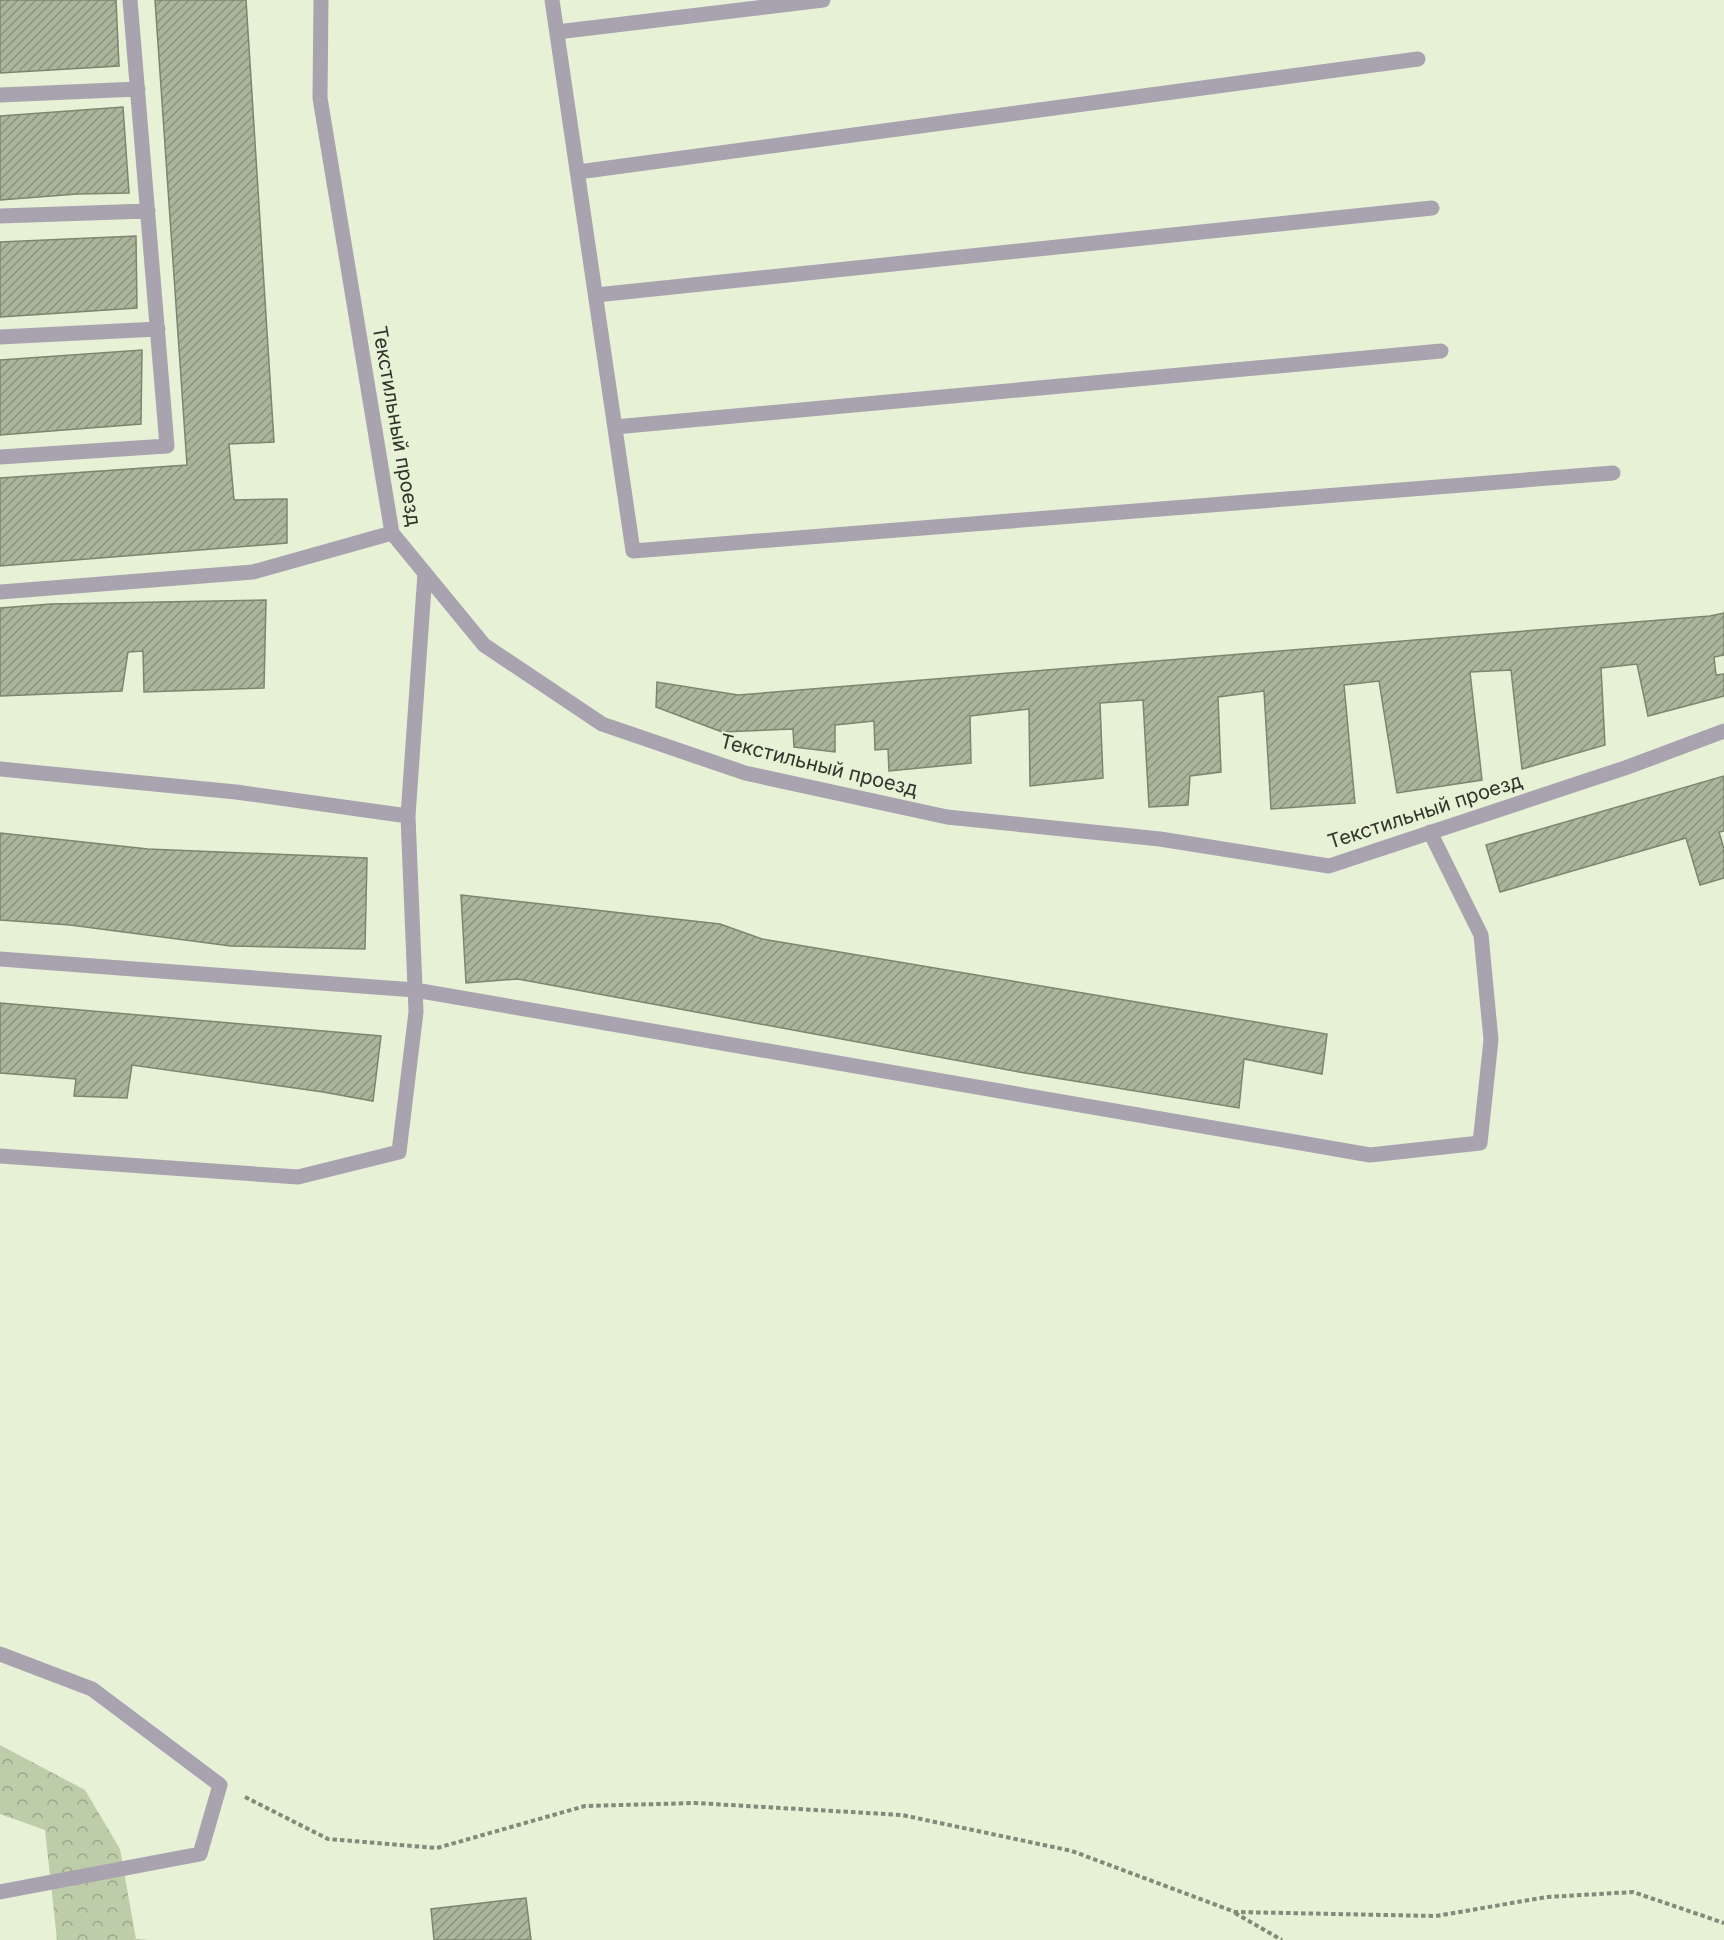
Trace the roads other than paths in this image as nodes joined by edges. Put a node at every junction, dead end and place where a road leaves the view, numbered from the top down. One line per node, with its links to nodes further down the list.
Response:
1 (130, 0): 7 (street)
2 (321, 0): 20 (street, Текстильный проезд)
3 (552, 0): 5 (street)
4 (823, 0): 5 (street)
5 (557, 32): 9 (street)
6 (1418, 59): 9 (street)
7 (138, 89): 8 (street); 11 (street)
8 (0, 95)
9 (578, 172): 13 (street)
10 (1432, 208): 13 (street)
11 (148, 211): 12 (street); 14 (street)
12 (0, 216)
13 (596, 295): 17 (street)
14 (158, 329): 15 (street); 18 (street)
15 (0, 337)
16 (1441, 351): 17 (street)
17 (615, 427): 19 (street)
18 (0, 457)
19 (1613, 472)
20 (392, 532): 21 (street, Текстильный проезд); 22 (street)
21 (425, 573): 25 (street); 26 (street, Текстильный проезд)
22 (0, 592)
23 (1724, 731): 26 (street, Текстильный проезд)
24 (0, 769): 25 (street)
25 (408, 816): 28 (street)
26 (1430, 832): 28 (street)
27 (0, 959): 28 (street)
28 (415, 990): 29 (street)
29 (0, 1156)
30 (0, 1654): 31 (street)
31 (0, 1892)

